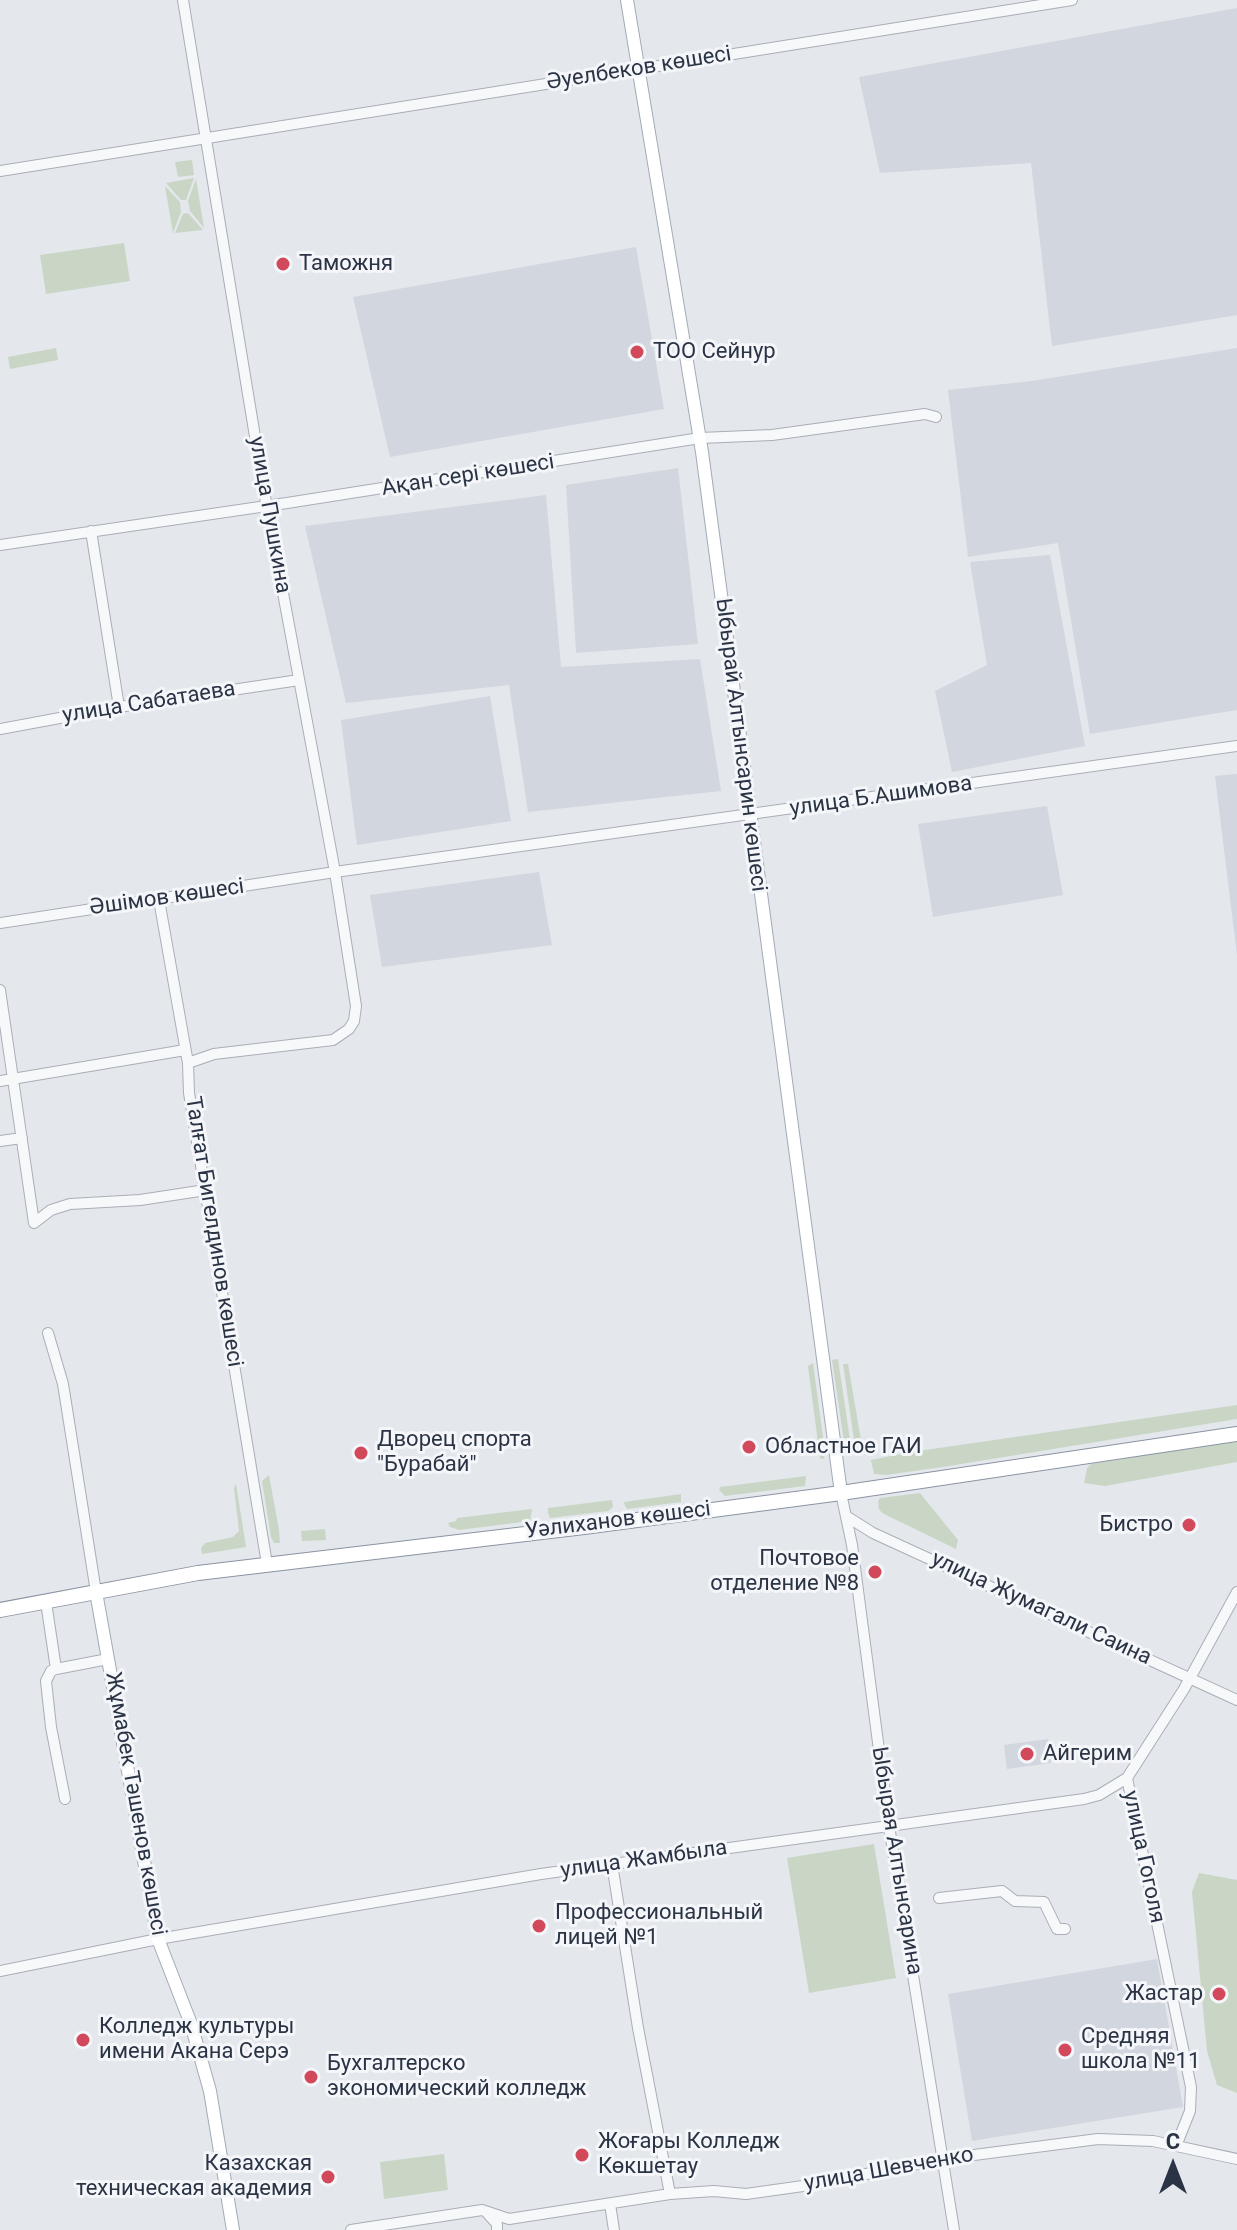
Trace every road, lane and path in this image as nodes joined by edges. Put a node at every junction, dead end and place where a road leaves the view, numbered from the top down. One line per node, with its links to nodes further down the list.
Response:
1 (183, 0): 5 (street, улица Пушкина)
2 (627, 0): 4 (main road, Ыбырай Алтынсарин көшесі)
3 (1072, 0): 4 (street, Әуелбеков көшесі)
4 (639, 69): 5 (street, Әуелбеков көшесі); 8 (main road, Ыбырай Алтынсарин көшесі)
5 (206, 138): 6 (street, Әуелбеков көшесі); 9 (street, улица Пушкина)
6 (0, 171)
7 (936, 417): 8 (street, Ақан сері көшесі)
8 (700, 438): 9 (street, Ақан сері көшесі); 16 (main road, Ыбырай Алтынсарин көшесі)
9 (267, 506): 10 (street, Ақан сері көшесі); 12 (street, улица Пушкина)
10 (91, 531): 11 (street, Ақан сері көшесі); 13 (street)
11 (0, 545)
12 (299, 680): 13 (street, улица Сабатаева); 17 (street, улица Пушкина)
13 (119, 707): 14 (street, улица Сабатаева)
14 (0, 729)
15 (1237, 746): 16 (street, улица Б.Ашимова)
16 (749, 815): 17 (street, улица Б.Ашимова); 30 (main road, Ыбырай Алтынсарин көшесі)
17 (335, 872): 18 (street, Әшімов көшесі); 22 (street, улица Пушкина)
18 (159, 900): 19 (street, Әшімов көшесі); 21 (street, Талғат Бигелдинов көшесі)
19 (0, 923)
20 (0, 990): 23 (street)
21 (185, 1050): 22 (street, Талғат Бигелдинов көшесі); 23 (street)
22 (188, 1063): 27 (street, Талғат Бигелдинов көшесі)
23 (14, 1079): 24 (street); 25 (street)
24 (0, 1081)
25 (22, 1138): 26 (street); 27 (street)
26 (0, 1141)
27 (206, 1190): 32 (street, Талғат Бигелдинов көшесі)
28 (48, 1333): 33 (street)
29 (1237, 1434): 30 (highway, Уәлиханов көшесі)
30 (841, 1493): 31 (street, Ыбырая Алтынсарина); 32 (highway, Уәлиханов көшесі)
31 (846, 1516): 39 (street, улица Жумагали Саина); 43 (street, Ыбырая Алтынсарина)
32 (267, 1564): 33 (highway, Уәлиханов көшесі)
33 (96, 1592): 35 (highway, Уәлиханов көшесі); 36 (highway); 37 (main road, Жұмабек Тәшенов көшесі)
34 (1237, 1592): 39 (street, улица Гоголя)
35 (46, 1602): 36 (highway, Уәлиханов көшесі); 38 (street)
36 (0, 1608)
37 (108, 1659): 38 (street); 47 (main road, Жұмабек Тәшенов көшесі)
38 (56, 1669): 42 (street)
39 (1189, 1677): 40 (street, улица Жумагали Саина); 41 (street, улица Гоголя)
40 (1237, 1700)
41 (1127, 1778): 43 (street, улица Жамбыла); 49 (street, улица Гоголя)
42 (65, 1799)
43 (889, 1826): 44 (street, улица Жамбыла); 50 (street, Ыбырая Алтынсарина)
44 (612, 1864): 47 (street, улица Жамбыла); 52 (street)
45 (939, 1898): 46 (street)
46 (1065, 1929)
47 (158, 1939): 48 (street, улица Жамбыла); 55 (main road, Жұмабек Тәшенов көшесі)
48 (0, 1971)
49 (1176, 2146): 50 (street, улица Шевченко); 51 (street, улица Шевченко)
50 (943, 2159): 52 (street, улица Шевченко); 59 (street, Ыбырая Алтынсарина)
51 (1237, 2159)
52 (670, 2194): 53 (street, улица Шевченко)
53 (610, 2204): 54 (street, улица Шевченко); 58 (street)
54 (482, 2210): 56 (street, улица Шевченко); 57 (street)
55 (233, 2230)
56 (351, 2230)
57 (497, 2230)
58 (614, 2230)
59 (954, 2230)

